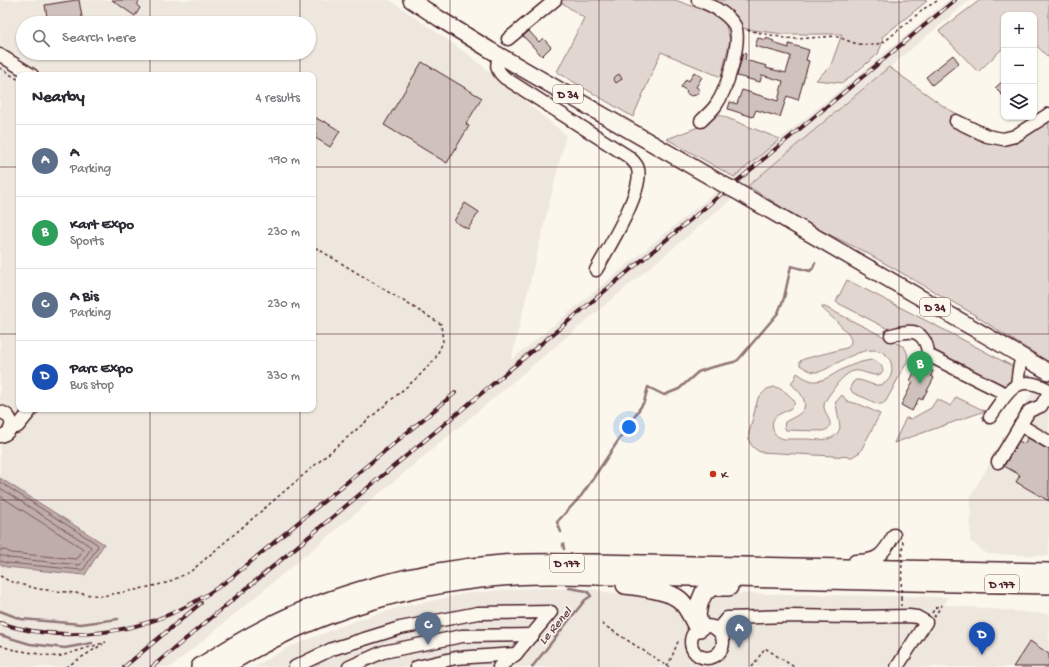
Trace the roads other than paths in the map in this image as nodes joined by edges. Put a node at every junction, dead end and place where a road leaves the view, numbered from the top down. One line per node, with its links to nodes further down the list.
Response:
1 (411, 0): 6 (main road, D 34)
2 (555, 0): 4 (street)
3 (702, 1): 9 (street)
4 (508, 39)
5 (0, 55): 7 (street)
6 (499, 55): 11 (street); 13 (main road, D 34)
7 (27, 72)
8 (1049, 114): 10 (street)
9 (701, 121)
10 (956, 121)
11 (596, 270)
12 (891, 336): 17 (street)
13 (1022, 356): 14 (main road, D 34); 15 (street)
14 (1049, 372)
15 (1017, 385): 16 (street); 17 (street)
16 (1049, 392): 21 (street)
17 (1006, 394): 20 (street)
18 (0, 412): 22 (street)
19 (30, 412): 22 (street)
20 (990, 417)
21 (1020, 425): 24 (street); 25 (street)
22 (11, 426): 23 (street)
23 (0, 436)
24 (1049, 442)
25 (998, 462)
26 (899, 535): 27 (street)
27 (642, 564): 30 (highway, D 177); 40 (highway, D 177)
28 (1049, 569): 30 (highway)
29 (1049, 572): 30 (highway, D 177)
30 (954, 577): 31 (highway, D 177); 32 (highway, D 177); 33 (highway); 35 (highway)
31 (483, 579): 34 (highway); 41 (highway, D 177)
32 (1049, 585)
33 (1049, 588)
34 (660, 591): 35 (highway); 36 (highway)
35 (704, 592): 36 (highway)
36 (699, 629): 37 (street); 37 (street)
37 (717, 630): 46 (street)
38 (533, 635): 39 (street); 42 (street); 43 (street)
39 (516, 654): 44 (street); 45 (street)
40 (200, 667)
41 (223, 667)
42 (295, 667)
43 (349, 667)
44 (417, 667)
45 (499, 667)
46 (897, 667)

